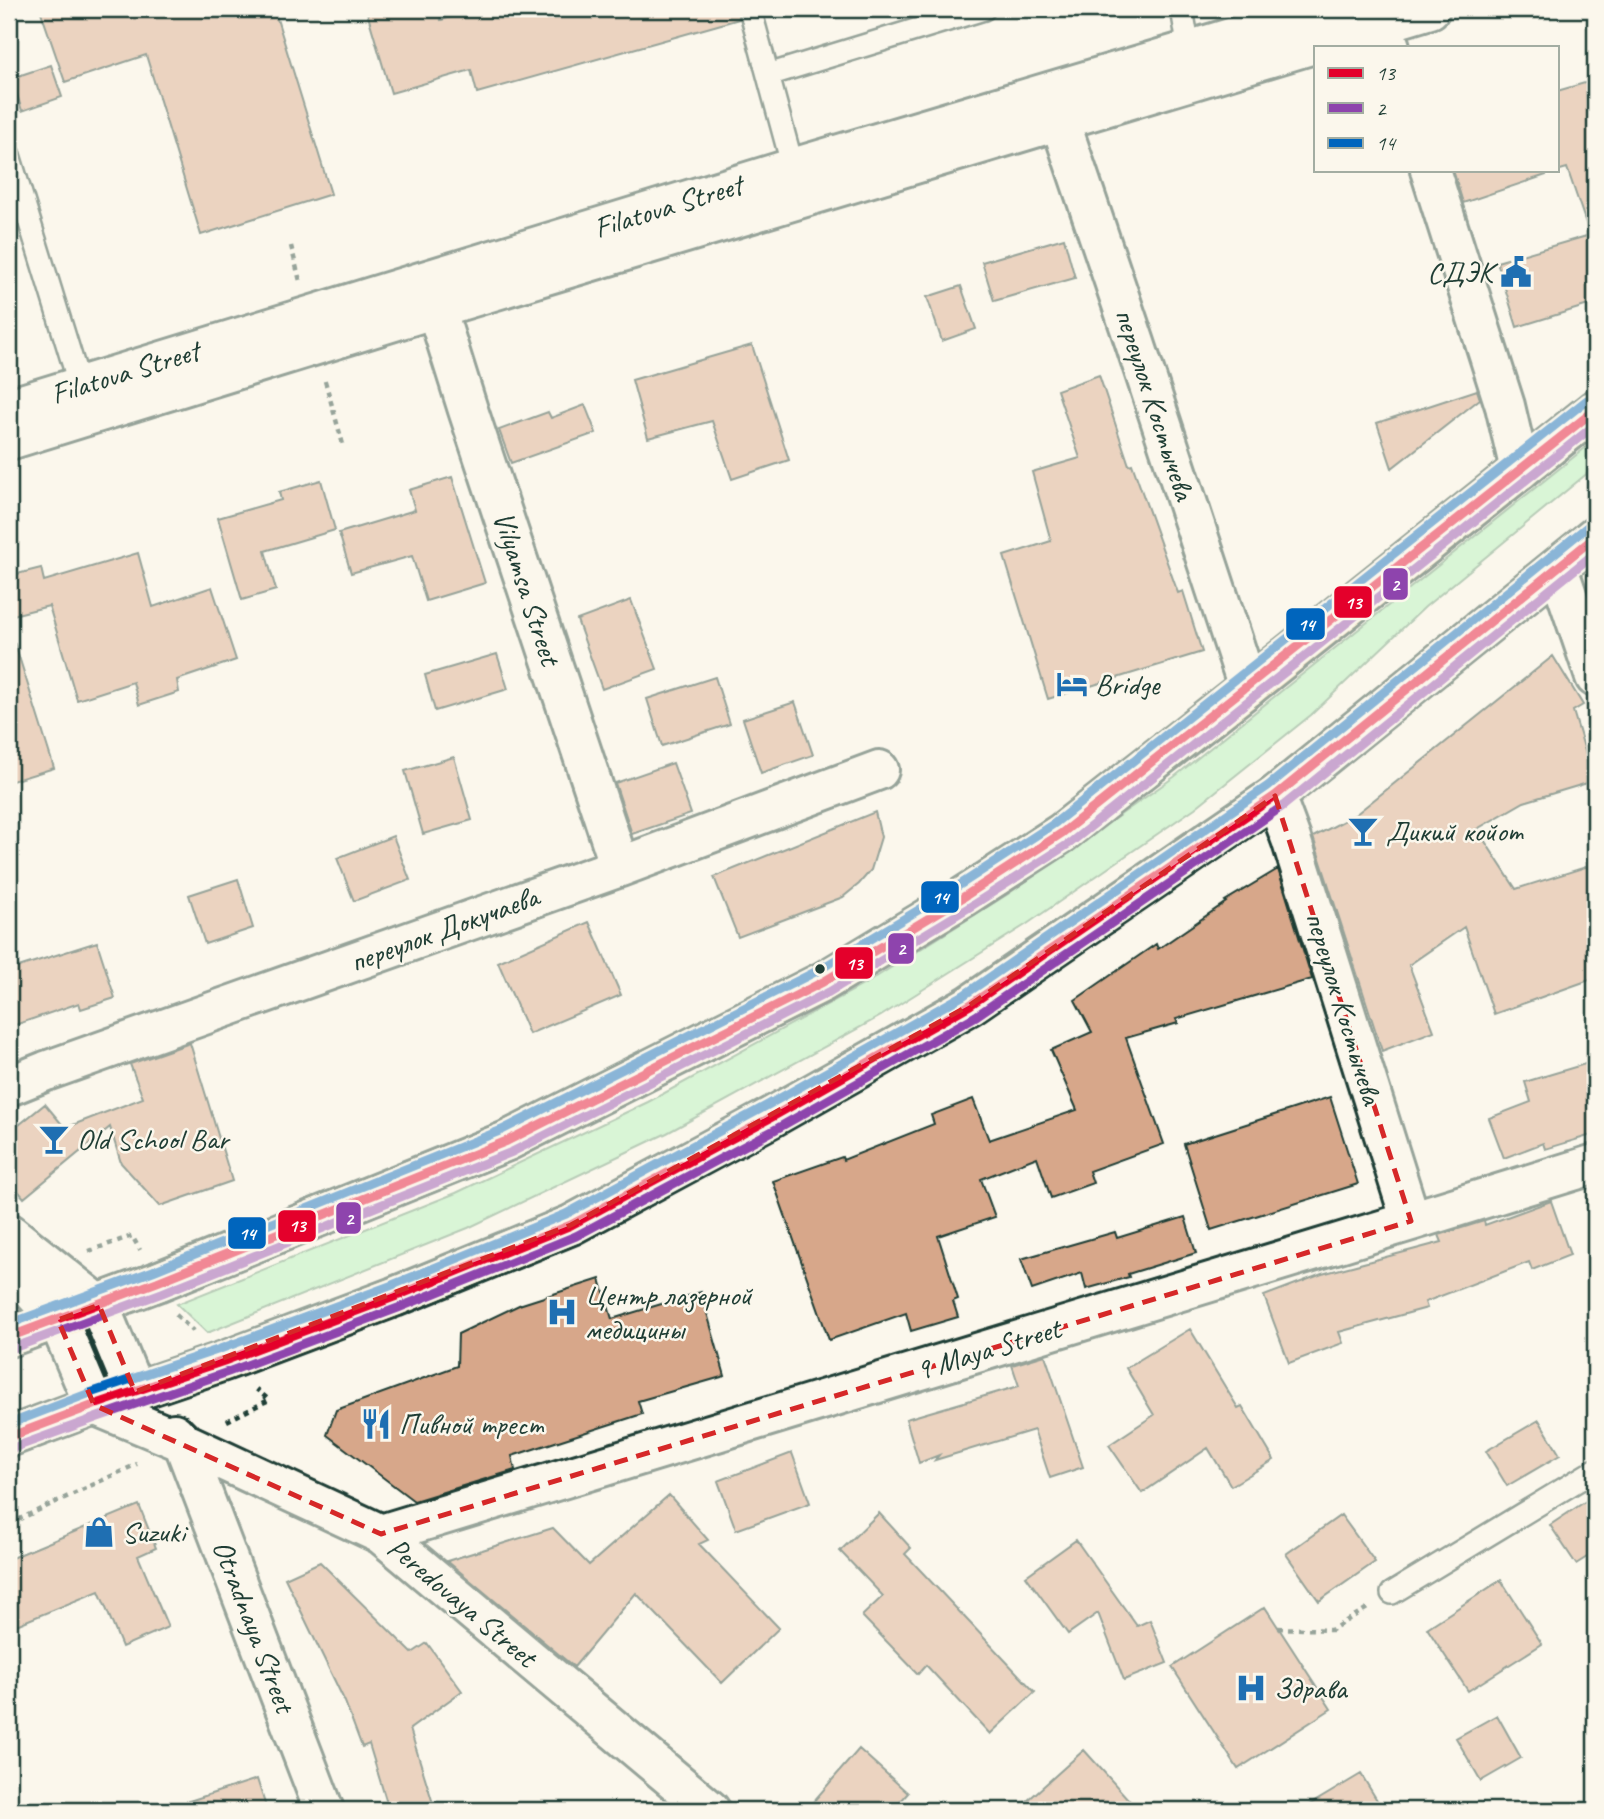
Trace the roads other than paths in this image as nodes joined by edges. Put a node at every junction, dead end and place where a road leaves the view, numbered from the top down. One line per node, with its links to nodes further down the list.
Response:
1 (750, 9): 10 (lane)
2 (984, 9): 10 (lane)
3 (1182, 9): 8 (lane)
4 (1328, 9): 8 (street, Filatova Street)
5 (1430, 9): 6 (street)
6 (1386, 36): 7 (street)
7 (1348, 46)
8 (1189, 50): 14 (street, Filatova Street)
9 (1314, 55): 11 (street)
10 (768, 75): 14 (lane)
11 (1060, 121): 14 (street); 24 (street, переулок Костычева)
12 (9, 155): 16 (lane)
13 (1431, 172): 20 (street)
14 (797, 183): 15 (street); 16 (street, Filatova Street)
15 (436, 308): 19 (street); 27 (street, Vilyamsa Street)
16 (80, 386): 17 (street, Filatova Street)
17 (9, 408)
18 (1595, 411): 20 (main road)
19 (9, 440)
20 (1520, 470): 24 (main road)
21 (1595, 537): 22 (main road)
22 (1558, 568): 23 (street); 26 (main road)
23 (1595, 677)
24 (1248, 687): 33 (main road)
25 (879, 770): 27 (street, переулок Докучаева)
26 (1275, 796): 30 (street, переулок Костычева); 36 (main road)
27 (620, 867): 28 (street, переулок Докучаева)
28 (9, 1086)
29 (1595, 1164): 30 (street, 9 Maya Street)
30 (1411, 1221): 41 (street, 9 Maya Street)
31 (9, 1233): 33 (street, Peredovaya Street)
32 (9, 1266): 34 (street)
33 (99, 1305): 34 (main road); 36 (street, Peredovaya Street)
34 (58, 1320): 35 (main road); 37 (street)
35 (9, 1338)
36 (135, 1392): 37 (main road); 39 (street, Peredovaya Street)
37 (94, 1405): 38 (main road); 39 (street, Peredovaya Street)
38 (9, 1437)
39 (183, 1442): 41 (street, Peredovaya Street); 43 (street, Otradnaya Street)
40 (1595, 1470): 42 (lane)
41 (381, 1534): 44 (street, Peredovaya Street)
42 (1392, 1593)
43 (324, 1810)
44 (710, 1810)

